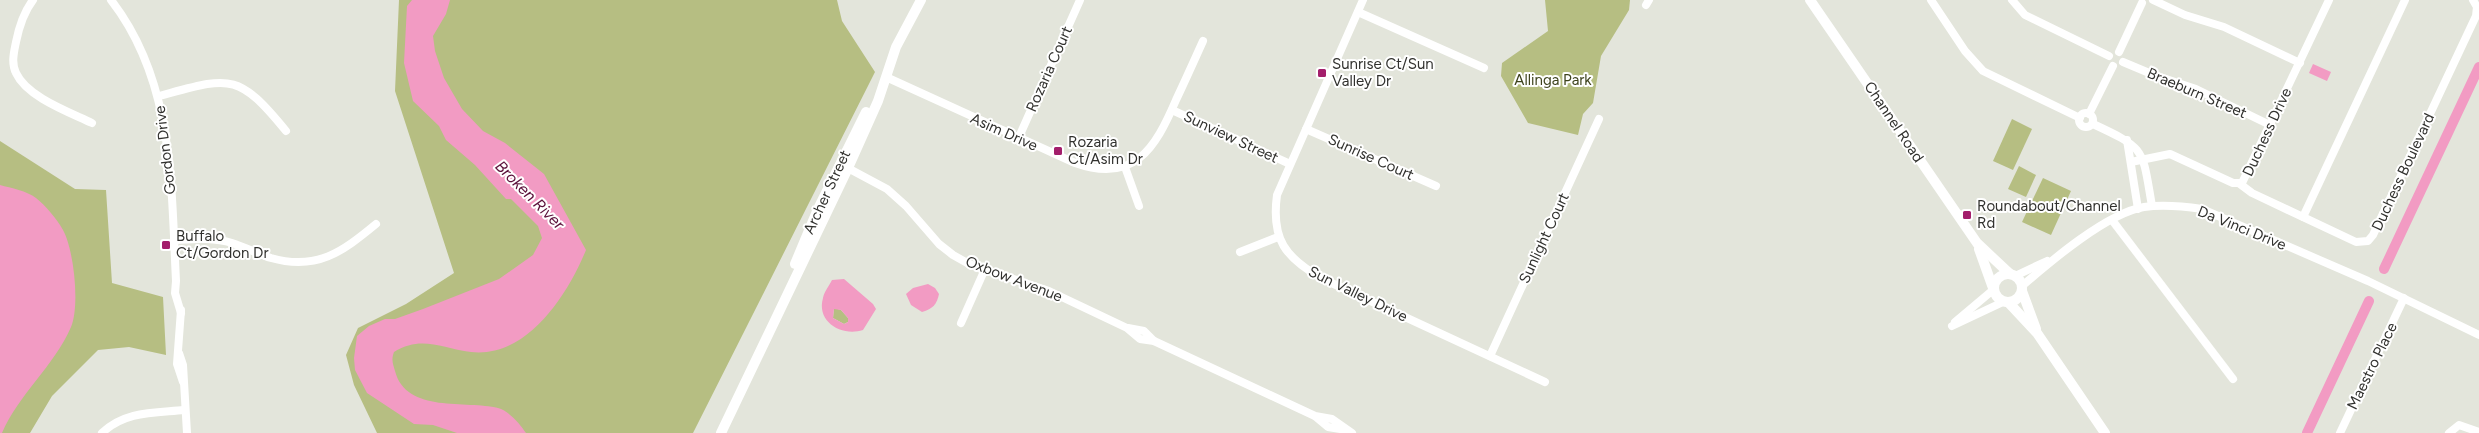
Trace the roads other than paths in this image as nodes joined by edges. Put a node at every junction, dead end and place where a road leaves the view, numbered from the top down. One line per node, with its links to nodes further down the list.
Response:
1 (33, 0): 28 (street)
2 (111, 0): 23 (street, Gordon Drive)
3 (1080, 0): 33 (street, Rozaria Court)
4 (1363, 0): 14 (street, Sun Valley Drive)
5 (1810, 0): 50 (street, Channel Road)
6 (1931, 0): 26 (street)
7 (2012, 0): 17 (street)
8 (2152, 0): 13 (street); 19 (street)
9 (2405, 0): 45 (street)
10 (2473, 0): 45 (street, Duchess Boulevard)
11 (2326, 1): 19 (street, Duchess Drive)
12 (920, 2): 22 (street, Archer Street)
13 (2140, 2): 16 (street)
14 (1358, 12): 21 (street); 31 (street, Sun Valley Drive)
15 (1202, 41): 24 (street)
16 (2119, 52): 17 (street); 18 (street)
17 (2109, 56): 20 (street)
18 (2123, 62): 20 (street); 30 (street, Braeburn Street)
19 (2300, 63): 30 (street, Duchess Drive)
20 (2113, 66): 25 (street)
21 (1484, 68)
22 (887, 74): 33 (street, Asim Drive); 38 (street, Archer Street)
23 (159, 96): 32 (street); 49 (street, Gordon Drive)
24 (1172, 110): 37 (street, Sunview Street); 39 (street)
25 (2089, 114): 26 (street); 29 (street)
26 (2080, 118): 29 (street)
27 (1599, 119): 62 (street, Sunlight Court)
28 (92, 123)
29 (2093, 124): 34 (street)
30 (2270, 125): 40 (street, Duchess Drive)
31 (1306, 129): 37 (street, Sun Valley Drive); 41 (street, Sunrise Court)
32 (286, 131)
33 (1018, 139): 39 (street, Asim Drive)
34 (2127, 140): 35 (street); 36 (street)
35 (2144, 160): 36 (street, Duchess Drive); 40 (street, Duchess Drive); 43 (street)
36 (2131, 162): 44 (street)
37 (1290, 164): 48 (street, Sun Valley Drive)
38 (844, 166): 53 (street, Oxbow Avenue); 70 (street, Archer Street)
39 (1126, 167): 42 (street)
40 (2240, 184): 45 (street, Duchess Boulevard)
41 (1436, 186)
42 (1139, 206)
43 (2152, 206): 44 (street, Da Vinci Drive); 57 (street, Da Vinci Drive)
44 (2138, 209): 46 (street, Da Vinci Drive)
45 (2303, 217)
46 (2112, 220): 52 (street, Da Vinci Drive); 63 (street)
47 (376, 224): 49 (street)
48 (1278, 237): 51 (street); 62 (street, Sun Valley Drive)
49 (174, 240): 65 (street, Gordon Drive)
50 (1977, 243): 54 (street, Channel Road); 55 (street, Channel Road)
51 (1240, 252)
52 (2054, 259): 54 (street, Da Vinci Drive); 56 (street, Da Vinci Drive)
53 (985, 269): 59 (street); 66 (street, Oxbow Avenue)
54 (2012, 275): 55 (street); 56 (street)
55 (1993, 289): 58 (street); 58 (street)
56 (2022, 289): 58 (street); 60 (street)
57 (2404, 298): 61 (street, Da Vinci Drive); 72 (street, Maestro Place)
58 (2006, 302): 60 (street)
59 (961, 323)
60 (2037, 332): 71 (street)
61 (2479, 335)
62 (1490, 356): 64 (street, Sun Valley Drive)
63 (2233, 379)
64 (1545, 382)
65 (184, 410): 68 (street); 69 (street, Gordon Drive)
66 (1350, 432)
67 (2479, 432): 73 (street)
68 (102, 433)
69 (187, 433)
70 (721, 433)
71 (2105, 433)
72 (2340, 433)
73 (2449, 433)

